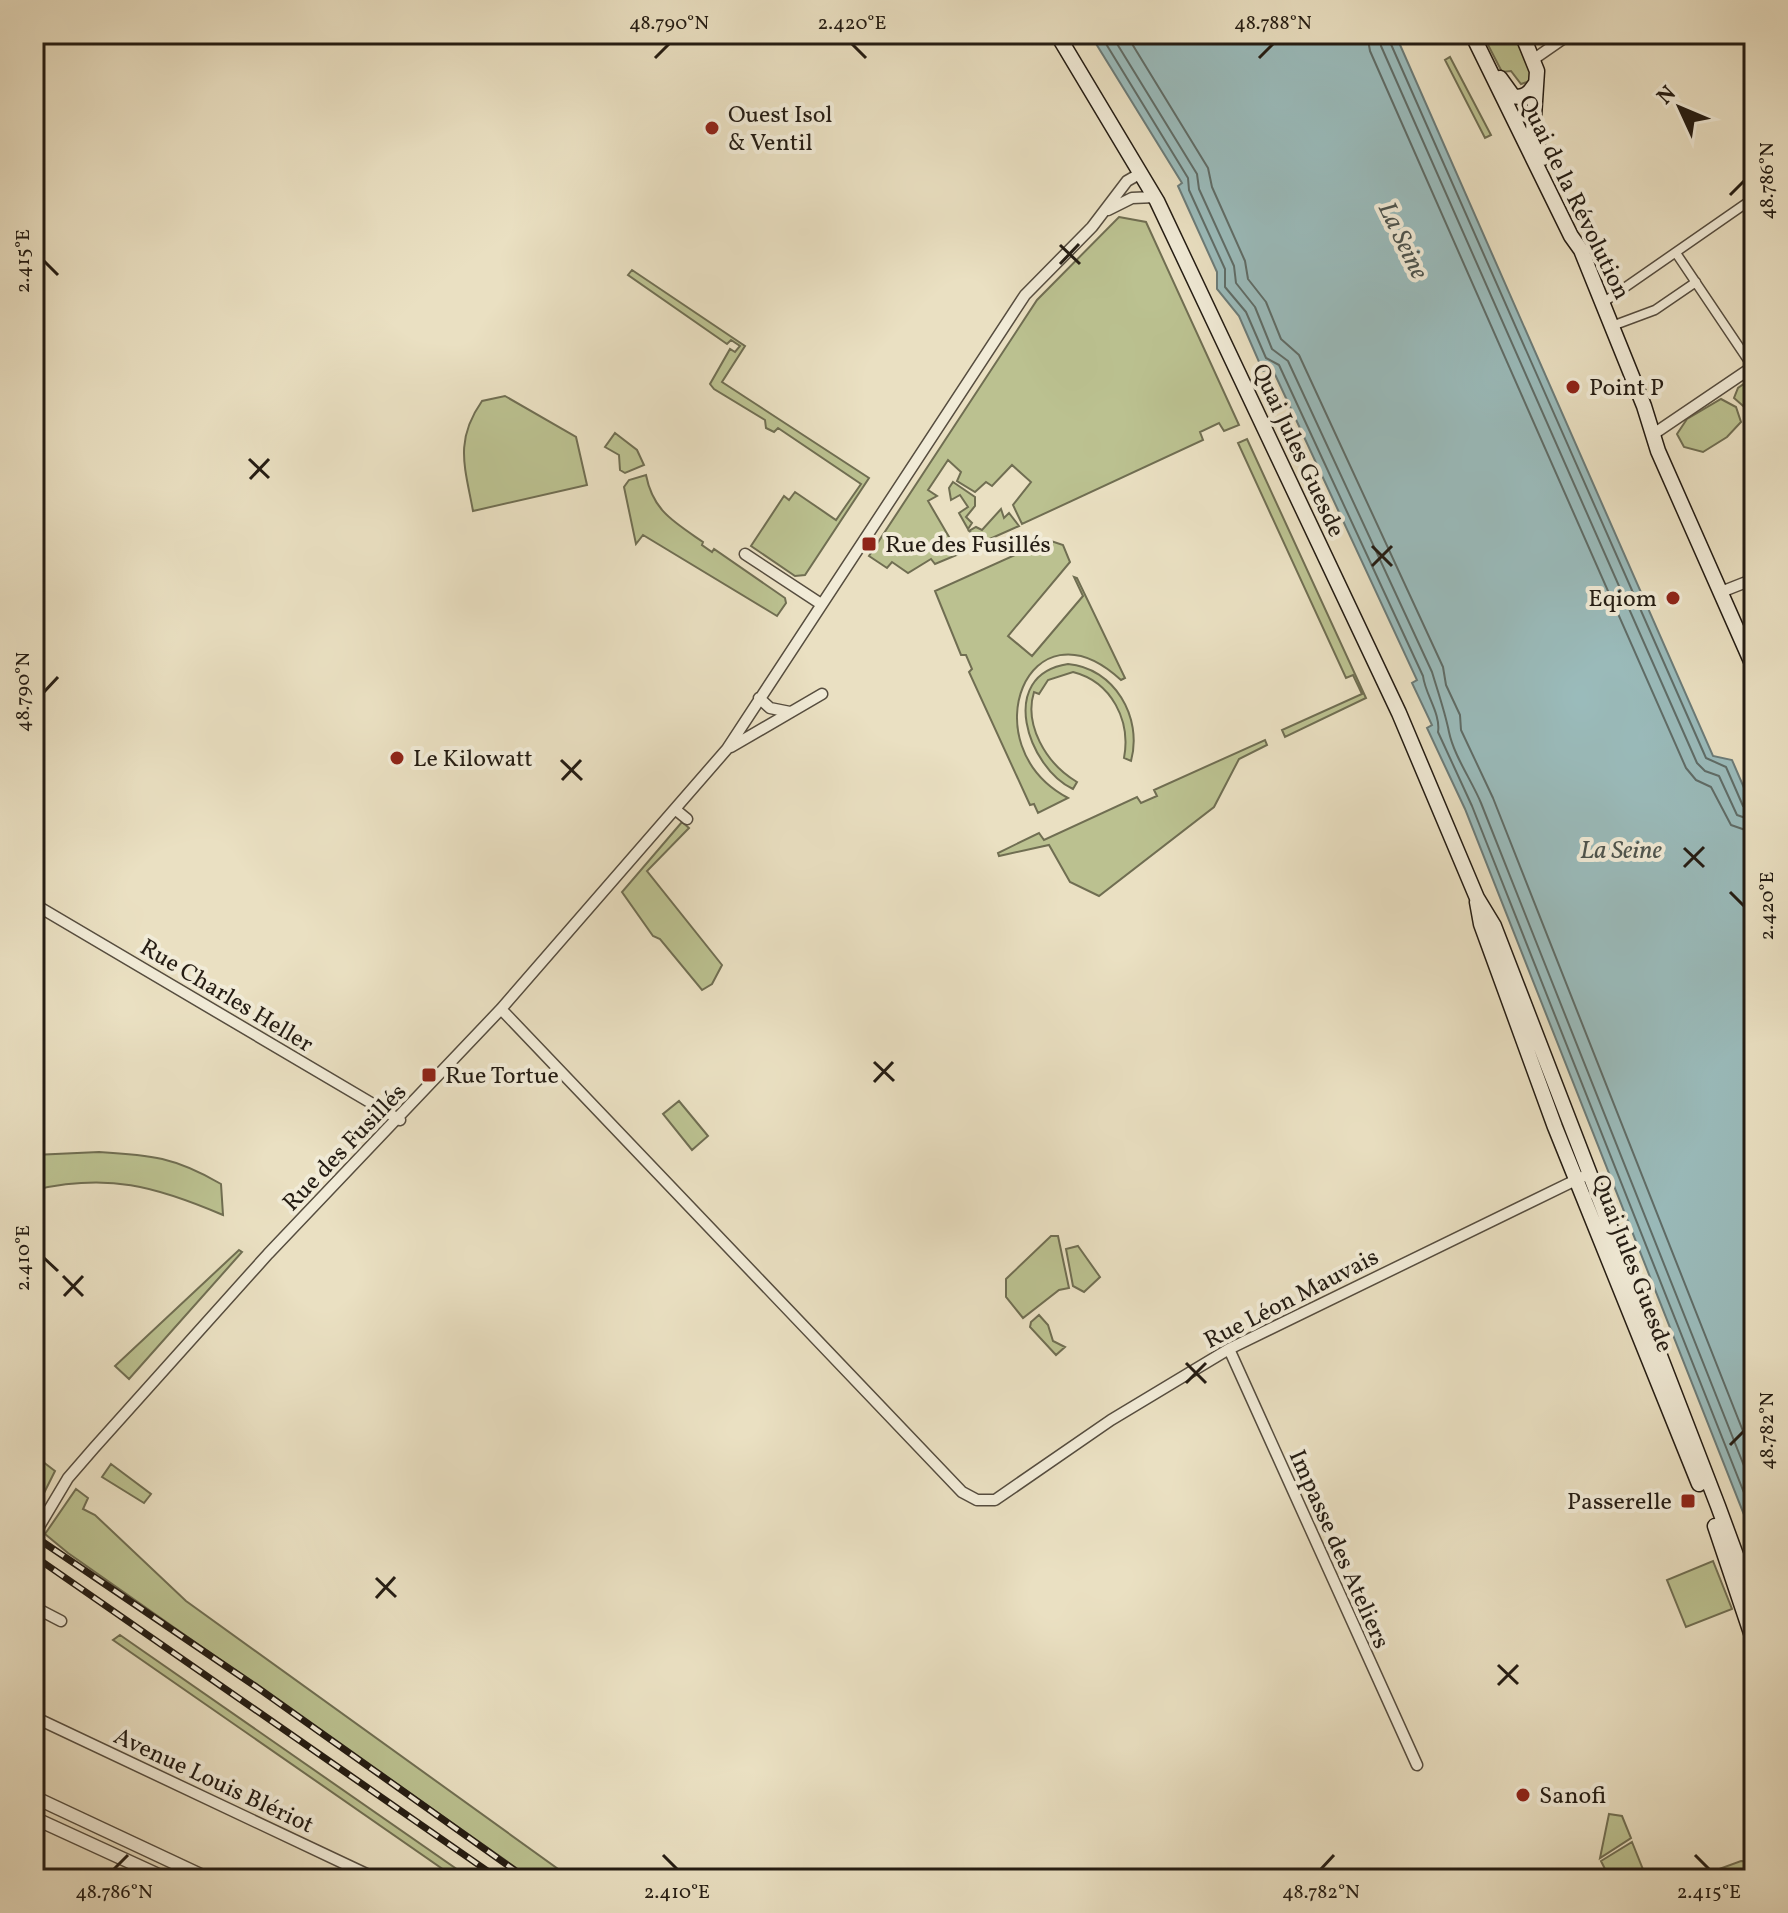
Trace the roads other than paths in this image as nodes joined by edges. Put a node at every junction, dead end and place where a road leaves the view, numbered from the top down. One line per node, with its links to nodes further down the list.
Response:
1 (1057, 34): 8 (main road, Quai Jules Guesde)
2 (1522, 34): 6 (main road)
3 (1570, 34): 6 (street)
4 (1475, 36): 5 (main road)
5 (1480, 54): 7 (main road); 12 (main road, Quai de la Révolution)
6 (1534, 59): 7 (main road)
7 (1537, 81): 12 (main road)
8 (1141, 173): 9 (main road, Quai Jules Guesde); 11 (street, Rue des Fusillés)
9 (1155, 197): 11 (street); 34 (main road, Quai Jules Guesde)
10 (1754, 210): 13 (street)
11 (1102, 213): 23 (street, Rue des Fusillés)
12 (1581, 250): 15 (main road, Quai de la Révolution)
13 (1676, 253): 14 (street); 15 (street)
14 (1696, 282): 16 (street); 17 (street)
15 (1604, 302): 16 (main road, Quai de la Révolution)
16 (1612, 326): 18 (main road, Quai de la Révolution)
17 (1754, 367): 19 (street)
18 (1644, 406): 19 (main road, Quai de la Révolution); 22 (main road, Quai de la Révolution)
19 (1658, 431): 22 (main road, Quai de la Révolution)
20 (745, 554): 23 (street)
21 (1754, 579): 22 (street)
22 (1719, 587): 24 (main road, Quai de la Révolution)
23 (821, 604): 26 (street, Rue des Fusillés)
24 (1754, 668)
25 (822, 694): 27 (street)
26 (759, 698): 27 (street); 28 (street, Rue des Fusillés)
27 (790, 712): 28 (street)
28 (727, 749): 29 (street, Rue des Fusillés)
29 (676, 810): 30 (street); 32 (street, Rue des Fusillés)
30 (687, 819)
31 (34, 904): 33 (street, Rue Charles Heller)
32 (501, 1009): 33 (street, Rue des Fusillés); 35 (street, Rue Léon Mauvais)
33 (400, 1120): 36 (street, Rue des Fusillés)
34 (1583, 1177): 35 (street, Rue Léon Mauvais); 38 (main road, Quai Jules Guesde); 40 (main road, Quai Jules Guesde)
35 (1229, 1349): 42 (street, Impasse des Ateliers)
36 (34, 1535)
37 (34, 1607): 39 (street)
38 (1754, 1616)
39 (61, 1621)
40 (1754, 1642)
41 (34, 1717): 47 (street, Avenue Louis Blériot)
42 (1417, 1765)
43 (34, 1797): 46 (street)
44 (34, 1818): 45 (street)
45 (167, 1879)
46 (209, 1879)
47 (377, 1879)

